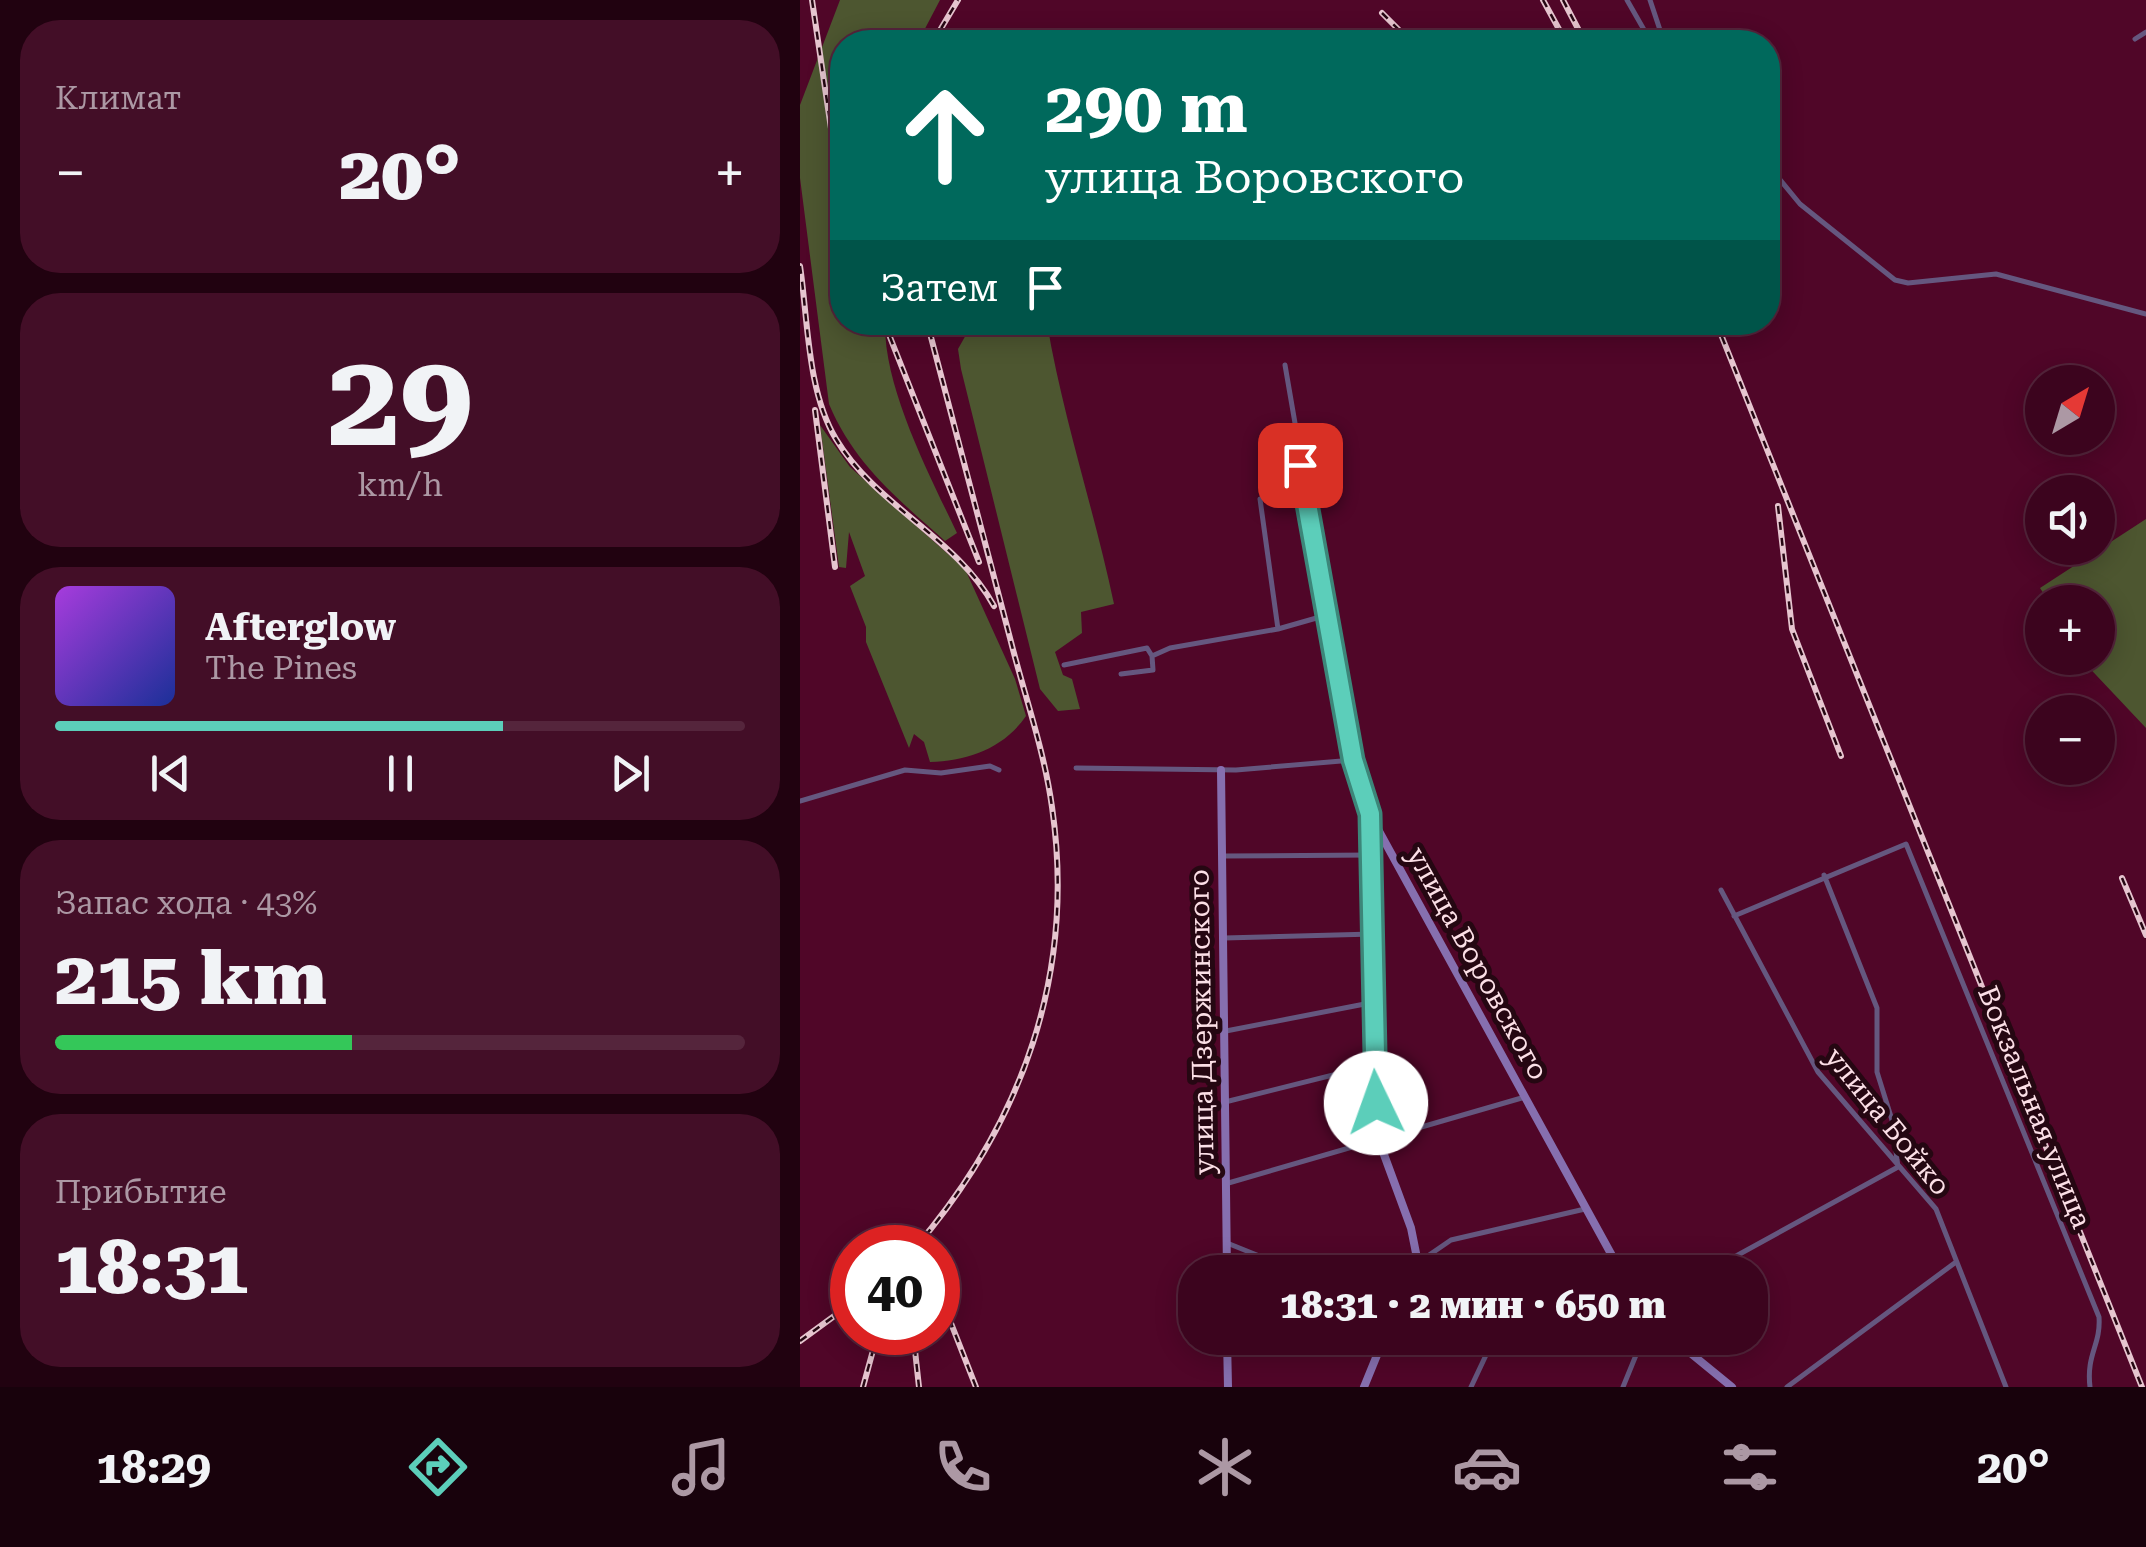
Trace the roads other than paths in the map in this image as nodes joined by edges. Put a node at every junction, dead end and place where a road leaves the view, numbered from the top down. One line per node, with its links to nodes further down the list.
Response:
1 (1628, 0): 3 (street)
2 (1650, 0): 4 (street)
3 (1644, 30)
4 (1660, 30)
5 (2146, 32): 6 (street)
6 (2136, 40)
7 (1780, 180): 8 (street)
8 (2146, 314)
9 (1285, 365): 10 (street, улица Воровского)
10 (1305, 493): 11 (street, улица Воровского); 12 (street)
11 (1327, 615): 12 (street); 16 (street, улица Воровского)
12 (1278, 629): 13 (street)
13 (1152, 656): 14 (street); 15 (street)
14 (1064, 665)
15 (1121, 674)
16 (1353, 760): 19 (street); 21 (street, улица Воровского)
17 (1076, 768): 19 (street)
18 (999, 770): 20 (street)
19 (1221, 770): 23 (street, улица Дзержинского)
20 (800, 800)
21 (1370, 814): 22 (street); 32 (street, улица Воровского)
22 (1370, 854): 23 (street); 27 (street)
23 (1222, 856): 28 (street, улица Дзержинского)
24 (1824, 876): 26 (street); 35 (street); 58 (street, Вокзальная улица)
25 (1720, 890): 26 (street, улица Бойко)
26 (1734, 916): 35 (street, улица Бойко)
27 (1375, 934): 28 (street); 29 (street)
28 (1221, 938): 30 (street, улица Дзержинского)
29 (1375, 1002): 30 (street); 31 (street)
30 (1222, 1032): 33 (street, улица Дзержинского)
31 (1373, 1065): 33 (street); 34 (street)
32 (1526, 1096): 34 (street); 37 (street, улица Воровского)
33 (1222, 1102): 36 (street, улица Дзержинского)
34 (1378, 1141): 36 (street); 41 (street)
35 (1898, 1166): 44 (street); 45 (street, улица Бойко)
36 (1225, 1184): 38 (street, улица Дзержинского)
37 (1586, 1208): 42 (street); 43 (street, улица Воровского)
38 (1226, 1243): 39 (street, улица Дзержинского); 40 (street)
39 (1226, 1255)
40 (1256, 1255)
41 (1415, 1255)
42 (1433, 1255)
43 (1612, 1255)
44 (1738, 1255)
45 (1956, 1262): 56 (street); 57 (street, улица Бойко)
46 (1228, 1355): 51 (street)
47 (1377, 1355): 52 (street)
48 (1487, 1355): 53 (street)
49 (1636, 1355): 54 (street)
50 (1693, 1355): 55 (street)
51 (1228, 1387)
52 (1364, 1387)
53 (1471, 1387)
54 (1623, 1387)
55 (1732, 1387)
56 (1787, 1387)
57 (2006, 1387)
58 (2090, 1387)

